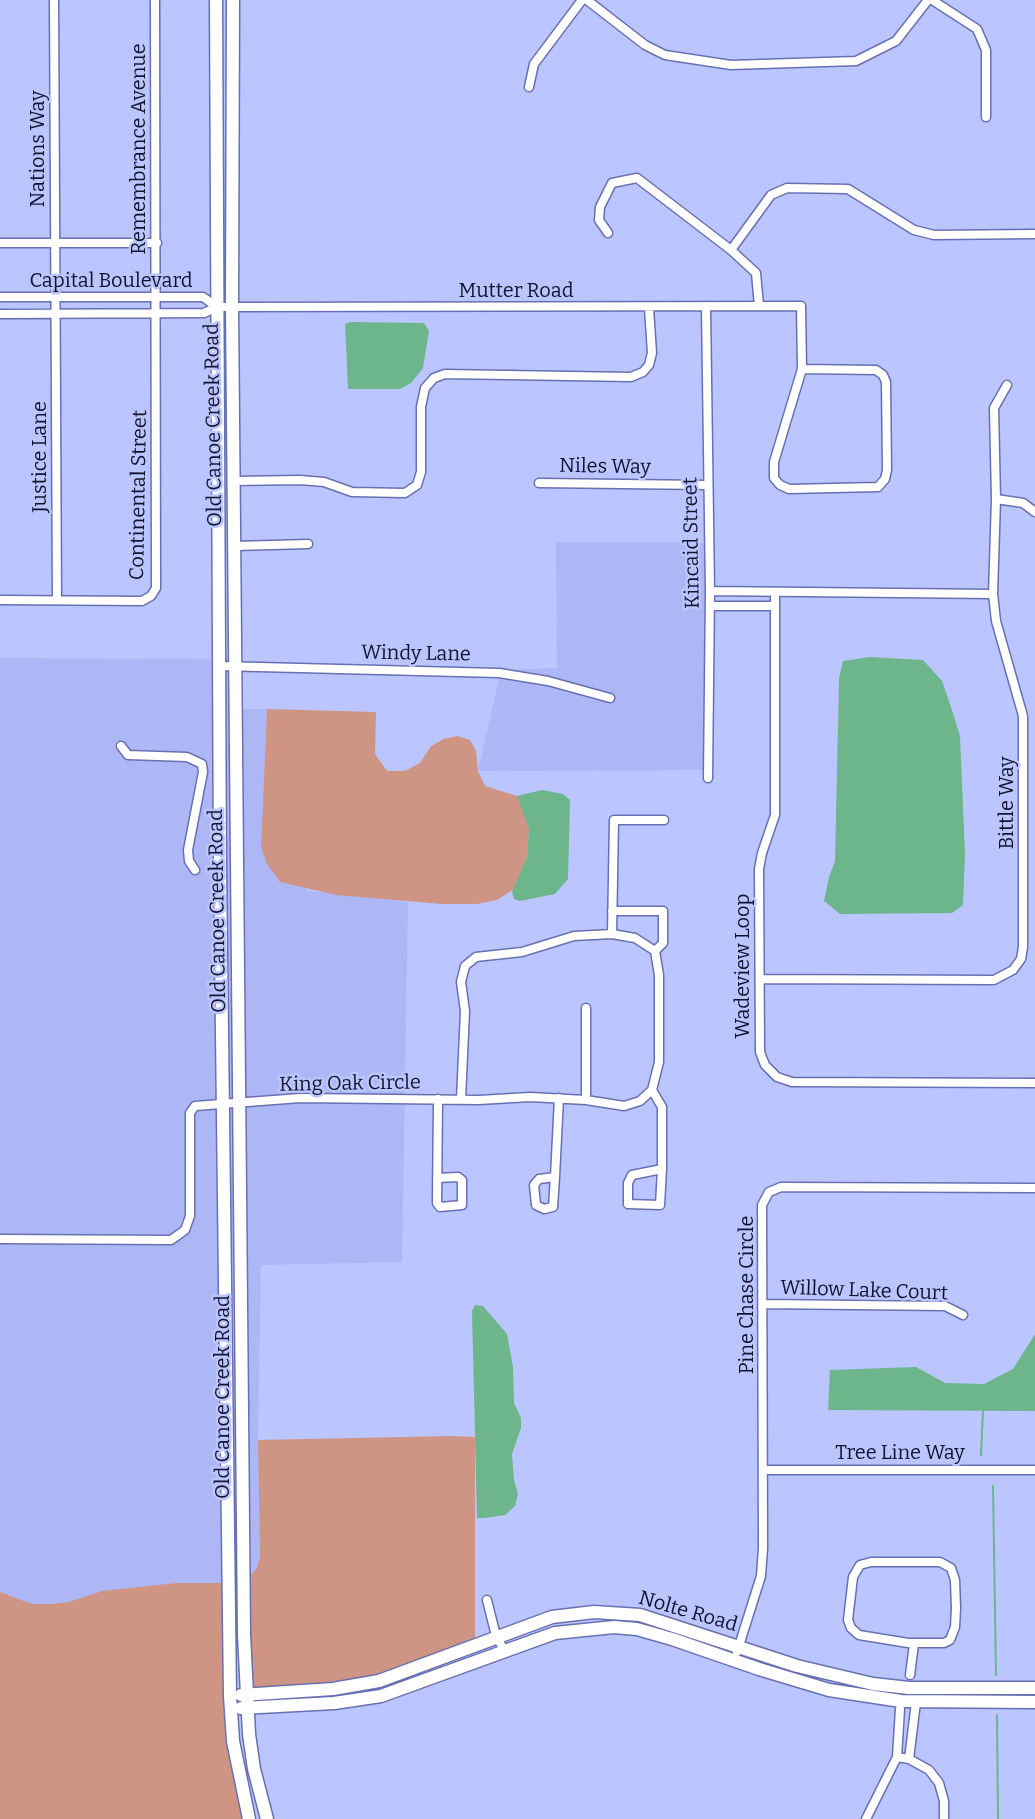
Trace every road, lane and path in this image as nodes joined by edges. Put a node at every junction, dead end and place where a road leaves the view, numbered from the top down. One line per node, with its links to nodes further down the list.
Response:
1 (54, 0): 13 (street, Nations Way)
2 (155, 0): 14 (street, Remembrance Avenue)
3 (216, 0): 20 (main road, Old Canoe Creek Road)
4 (233, 0): 21 (main road, Old Canoe Creek Road)
5 (582, 0): 8 (street)
6 (587, 0): 7 (street)
7 (930, 0): 9 (street)
8 (529, 87)
9 (986, 117)
10 (608, 233): 15 (street)
11 (1035, 234): 15 (street)
12 (0, 243): 13 (street)
13 (55, 243): 14 (street); 17 (street, Nations Way)
14 (157, 243): 18 (street, Remembrance Avenue)
15 (730, 250): 19 (street)
16 (0, 297): 17 (street, Capital Boulevard)
17 (55, 297): 18 (street, Capital Boulevard); 25 (street, Justice Lane)
18 (157, 297): 20 (street, Capital Boulevard); 26 (street, Remembrance Avenue)
19 (759, 306): 22 (street, Mutter Road); 27 (street, Mutter Road)
20 (217, 307): 21 (street, Mutter Road); 26 (street, Capital Boulevard); 43 (main road, Old Canoe Creek Road)
21 (232, 307): 23 (street, Mutter Road); 29 (main road, Old Canoe Creek Road)
22 (706, 307): 23 (street, Mutter Road); 31 (street, Kincaid Street)
23 (649, 308): 29 (street)
24 (0, 314): 25 (street, Capital Boulevard)
25 (56, 314): 26 (street, Capital Boulevard); 40 (street, Justice Lane)
26 (157, 314): 40 (street, Continental Street)
27 (802, 369): 27 (street)
28 (1007, 385): 32 (street, Bittle Way)
29 (234, 481): 35 (main road, Old Canoe Creek Road)
30 (539, 483): 31 (street, Niles Way)
31 (708, 485): 36 (street, Kincaid Street)
32 (996, 499): 33 (street); 38 (street, Bittle Way)
33 (1035, 512)
34 (308, 544): 35 (street)
35 (235, 546): 44 (main road, Old Canoe Creek Road)
36 (710, 591): 37 (street); 41 (street, Kincaid Street)
37 (775, 592): 38 (street); 42 (street, Wadeview Loop)
38 (993, 594): 53 (street, Bittle Way)
39 (0, 600): 40 (street, Continental Street)
40 (57, 600)
41 (710, 606): 42 (street); 47 (street, Kincaid Street)
42 (775, 606): 53 (street, Wadeview Loop)
43 (219, 666): 44 (street, Windy Lane); 61 (main road, Old Canoe Creek Road)
44 (236, 667): 45 (street, Windy Lane); 62 (main road, Old Canoe Creek Road)
45 (610, 698)
46 (121, 746): 49 (street)
47 (708, 778)
48 (664, 820): 50 (street)
49 (195, 870)
50 (612, 911): 51 (street); 52 (street)
51 (612, 934): 52 (street); 59 (street)
52 (655, 951): 56 (street)
53 (760, 979): 55 (street, Wadeview Loop)
54 (586, 1008): 60 (street)
55 (1035, 1083)
56 (652, 1090): 60 (street, King Oak Circle); 63 (street)
57 (559, 1098): 59 (street, King Oak Circle); 60 (street, King Oak Circle); 64 (street)
58 (438, 1099): 59 (street, King Oak Circle); 62 (street, King Oak Circle); 65 (street)
59 (461, 1099)
60 (586, 1100)
61 (224, 1105): 62 (street, King Oak Circle); 67 (street, King Oak Circle); 68 (main road, Old Canoe Creek Road)
62 (240, 1105): 69 (main road, Old Canoe Creek Road)
63 (662, 1170): 63 (street)
64 (555, 1177): 64 (street)
65 (437, 1178): 65 (street)
66 (1035, 1188): 70 (street, Pine Chase Circle)
67 (0, 1239)
68 (226, 1265): 69 (main road); 85 (main road, Old Canoe Creek Road)
69 (241, 1265): 83 (main road, Old Canoe Creek Road)
70 (763, 1304): 71 (street, Willow Lake Court); 72 (street, Pine Chase Circle)
71 (963, 1315)
72 (764, 1470): 73 (street, Tree Line Way); 77 (street, Pine Chase Circle)
73 (1035, 1470)
74 (487, 1600): 75 (street)
75 (496, 1635): 77 (main road, Nolte Road); 78 (street); 83 (main road, Nolte Road)
76 (911, 1643): 76 (street); 80 (street)
77 (738, 1647): 79 (street, Pine Chase Circle); 81 (main road, Nolte Road)
78 (504, 1650): 79 (main road, Nolte Road); 83 (main road, Nolte Road)
79 (733, 1660): 84 (main road, Nolte Road)
80 (908, 1675): 81 (main road); 84 (main road)
81 (895, 1686): 84 (main road, Nolte Road)
82 (1035, 1688): 84 (main road, Nolte Road)
83 (247, 1701): 85 (main road, Nolte Road); 90 (main road, Old Canoe Creek Road)
84 (908, 1701): 86 (main road, Nolte Road); 87 (street); 87 (street)
85 (230, 1702): 88 (main road, Old Canoe Creek Road)
86 (1035, 1702)
87 (904, 1758): 91 (street); 92 (street)
88 (247, 1813): 89 (main road)
89 (256, 1819)
90 (267, 1819)
91 (866, 1819)
92 (944, 1819)

